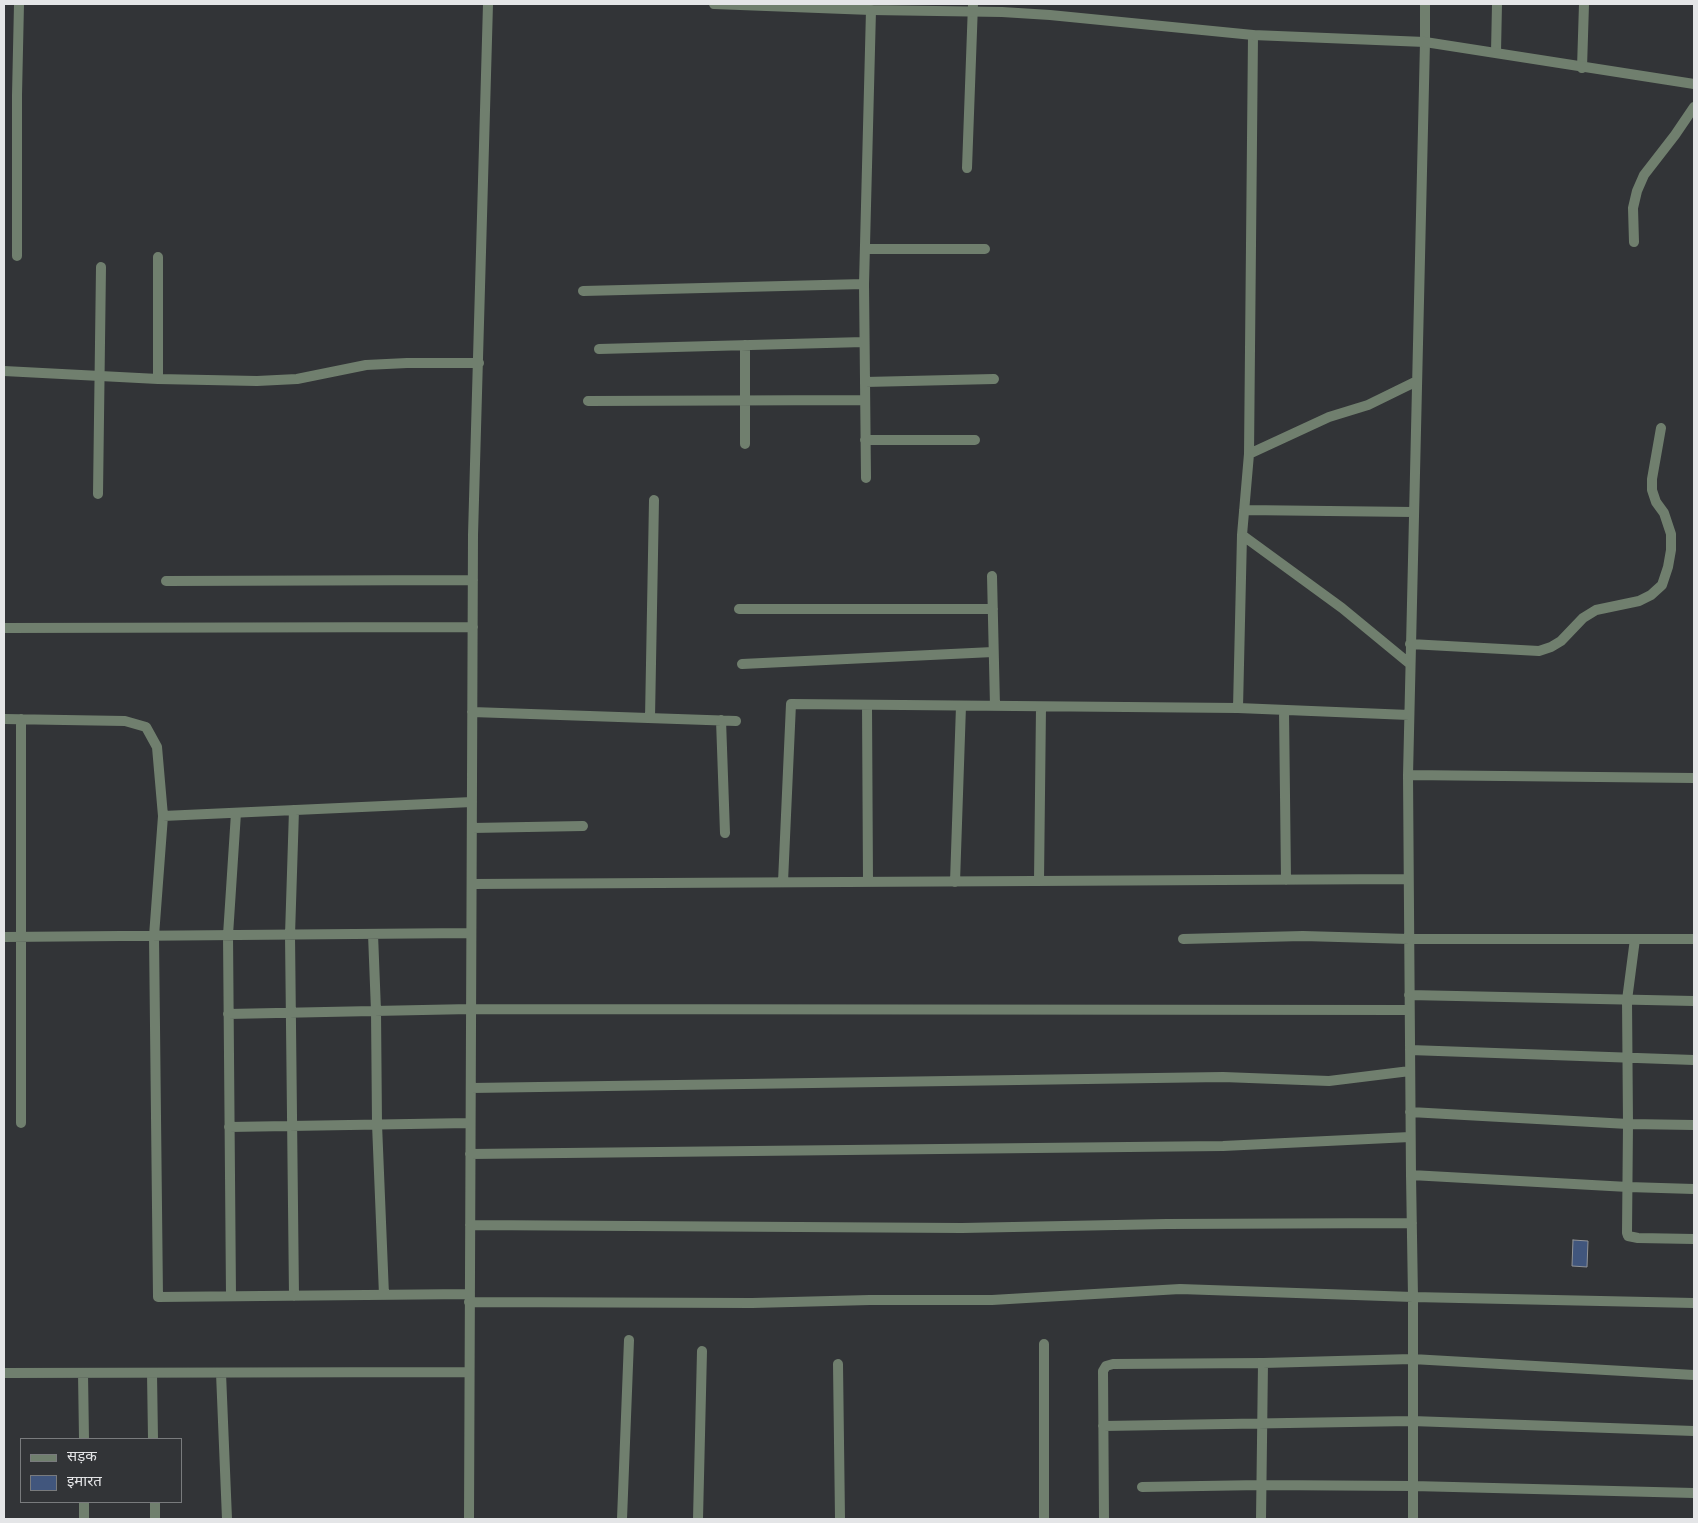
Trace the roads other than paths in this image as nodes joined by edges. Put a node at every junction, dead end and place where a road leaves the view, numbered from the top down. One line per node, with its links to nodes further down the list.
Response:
1 (20, 4): 20 (street)
2 (488, 4): 28 (street)
3 (714, 4): 4 (street)
4 (734, 4): 9 (street)
5 (1424, 4): 11 (street)
6 (1497, 4): 12 (street)
7 (1584, 4): 13 (street)
8 (972, 8): 9 (street); 10 (street); 16 (street)
9 (870, 10): 18 (street)
10 (1253, 35): 11 (street); 42 (street)
11 (1425, 42): 12 (street); 33 (street)
12 (1496, 52): 13 (street)
13 (1582, 68): 14 (street)
14 (1694, 84)
15 (1694, 107): 17 (street)
16 (967, 168)
17 (1634, 242)
18 (865, 249): 19 (street); 23 (street)
19 (985, 249)
20 (17, 256)
21 (158, 257): 31 (street)
22 (101, 267): 30 (street)
23 (864, 284): 24 (street); 25 (street)
24 (583, 291)
25 (864, 342): 26 (street); 34 (street)
26 (745, 345): 27 (street); 35 (street)
27 (598, 349)
28 (479, 362): 31 (street); 50 (street)
29 (4, 371): 30 (street)
30 (99, 375): 31 (street); 44 (street)
31 (158, 378)
32 (994, 378): 34 (street)
33 (1417, 381): 42 (street); 47 (street)
34 (865, 382): 36 (street)
35 (745, 400): 36 (street); 37 (street); 41 (street)
36 (865, 400): 39 (street)
37 (588, 401)
38 (1661, 428): 56 (street)
39 (865, 440): 40 (street); 43 (street)
40 (975, 440)
41 (745, 444)
42 (1250, 454): 46 (street)
43 (866, 478)
44 (98, 494)
45 (654, 500): 68 (street)
46 (1244, 510): 47 (street); 48 (street)
47 (1414, 512): 56 (street)
48 (1242, 535): 59 (street); 64 (street)
49 (992, 576): 53 (street)
50 (473, 580): 51 (street); 54 (street)
51 (166, 581)
52 (738, 609): 53 (street)
53 (993, 609): 57 (street)
54 (473, 627): 55 (street); 66 (street)
55 (4, 628)
56 (1410, 644): 59 (street)
57 (993, 652): 58 (street); 62 (street)
58 (742, 664)
59 (1410, 664): 67 (street)
60 (867, 705): 61 (street); 85 (street); 86 (street)
61 (960, 706): 62 (street); 87 (street)
62 (995, 706): 63 (street)
63 (1041, 707): 64 (street); 84 (street)
64 (1238, 708): 65 (street)
65 (1284, 710): 67 (street); 83 (street)
66 (472, 712): 68 (street); 75 (street)
67 (1409, 715): 73 (street)
68 (650, 718): 71 (street)
69 (4, 719): 70 (street)
70 (21, 719): 78 (street); 95 (street)
71 (721, 720): 72 (street); 81 (street)
72 (736, 721)
73 (1408, 775): 74 (street); 82 (street)
74 (1694, 778)
75 (472, 802): 76 (street); 80 (street)
76 (294, 810): 77 (street); 90 (street)
77 (236, 813): 78 (street); 92 (street)
78 (163, 816): 93 (street)
79 (583, 826): 80 (street)
80 (472, 828): 88 (street)
81 (725, 832)
82 (1408, 879): 83 (street); 97 (street)
83 (1286, 880): 84 (street)
84 (1039, 881): 87 (street)
85 (783, 882): 86 (street); 88 (street)
86 (868, 882): 87 (street)
87 (955, 882)
88 (472, 884): 89 (street)
89 (471, 933): 91 (street); 103 (street)
90 (290, 934): 91 (street); 92 (street); 106 (street)
91 (373, 934): 105 (street)
92 (228, 935): 93 (street); 107 (street)
93 (154, 936): 95 (street); 130 (street)
94 (4, 937): 95 (street)
95 (21, 937): 114 (street)
96 (1183, 939): 97 (street)
97 (1409, 939): 98 (street); 100 (street)
98 (1635, 939): 99 (street); 101 (street)
99 (1694, 939)
100 (1409, 995): 101 (street); 104 (street)
101 (1627, 1000): 102 (street); 109 (street)
102 (1694, 1001)
103 (471, 1009): 104 (street); 105 (street); 112 (street)
104 (1409, 1010): 108 (street)
105 (376, 1011): 106 (street); 116 (street)
106 (291, 1012): 107 (street); 118 (street)
107 (228, 1014): 120 (street)
108 (1410, 1050): 109 (street); 111 (street)
109 (1627, 1058): 110 (street); 117 (street)
110 (1694, 1060)
111 (1410, 1071): 112 (street); 113 (street)
112 (471, 1088): 115 (street)
113 (1410, 1112): 117 (street); 121 (street)
114 (21, 1123)
115 (470, 1123): 116 (street); 122 (street)
116 (377, 1124): 118 (street); 129 (street)
117 (1628, 1124): 119 (street); 124 (street)
118 (292, 1125): 120 (street); 131 (street)
119 (1694, 1125)
120 (229, 1127): 130 (street)
121 (1410, 1137): 122 (street); 123 (street)
122 (470, 1154): 127 (street)
123 (1410, 1175): 124 (street); 126 (street)
124 (1628, 1187): 125 (street); 128 (street)
125 (1694, 1189)
126 (1412, 1223): 127 (street); 132 (street)
127 (470, 1225): 133 (street)
128 (1694, 1239)
129 (384, 1295): 131 (street); 133 (street)
130 (230, 1296): 131 (street)
131 (294, 1296)
132 (1413, 1297): 133 (street); 134 (street); 138 (street)
133 (470, 1298): 141 (street)
134 (1694, 1304)
135 (629, 1340): 163 (street)
136 (1044, 1344): 166 (street)
137 (702, 1351): 164 (street)
138 (1412, 1359): 139 (street); 146 (street); 147 (street)
139 (1263, 1363): 148 (street); 149 (street)
140 (838, 1364): 165 (street)
141 (469, 1372): 145 (street); 162 (street)
142 (4, 1373): 143 (street)
143 (83, 1373): 144 (street); 151 (street)
144 (152, 1373): 145 (street); 152 (street)
145 (221, 1373): 161 (street)
146 (1694, 1375)
147 (1412, 1421): 148 (street); 150 (street); 154 (street)
148 (1262, 1423): 149 (street); 153 (street)
149 (1103, 1426): 167 (street)
150 (1694, 1431)
151 (84, 1438)
152 (154, 1438)
153 (1261, 1484): 154 (street); 155 (street); 168 (street)
154 (1413, 1486): 156 (street); 169 (street)
155 (1142, 1487)
156 (1694, 1493)
157 (84, 1503): 159 (street)
158 (155, 1503): 160 (street)
159 (84, 1519)
160 (155, 1519)
161 (227, 1519)
162 (469, 1519)
163 (622, 1519)
164 (698, 1519)
165 (840, 1519)
166 (1044, 1519)
167 (1104, 1519)
168 (1261, 1519)
169 (1413, 1519)

